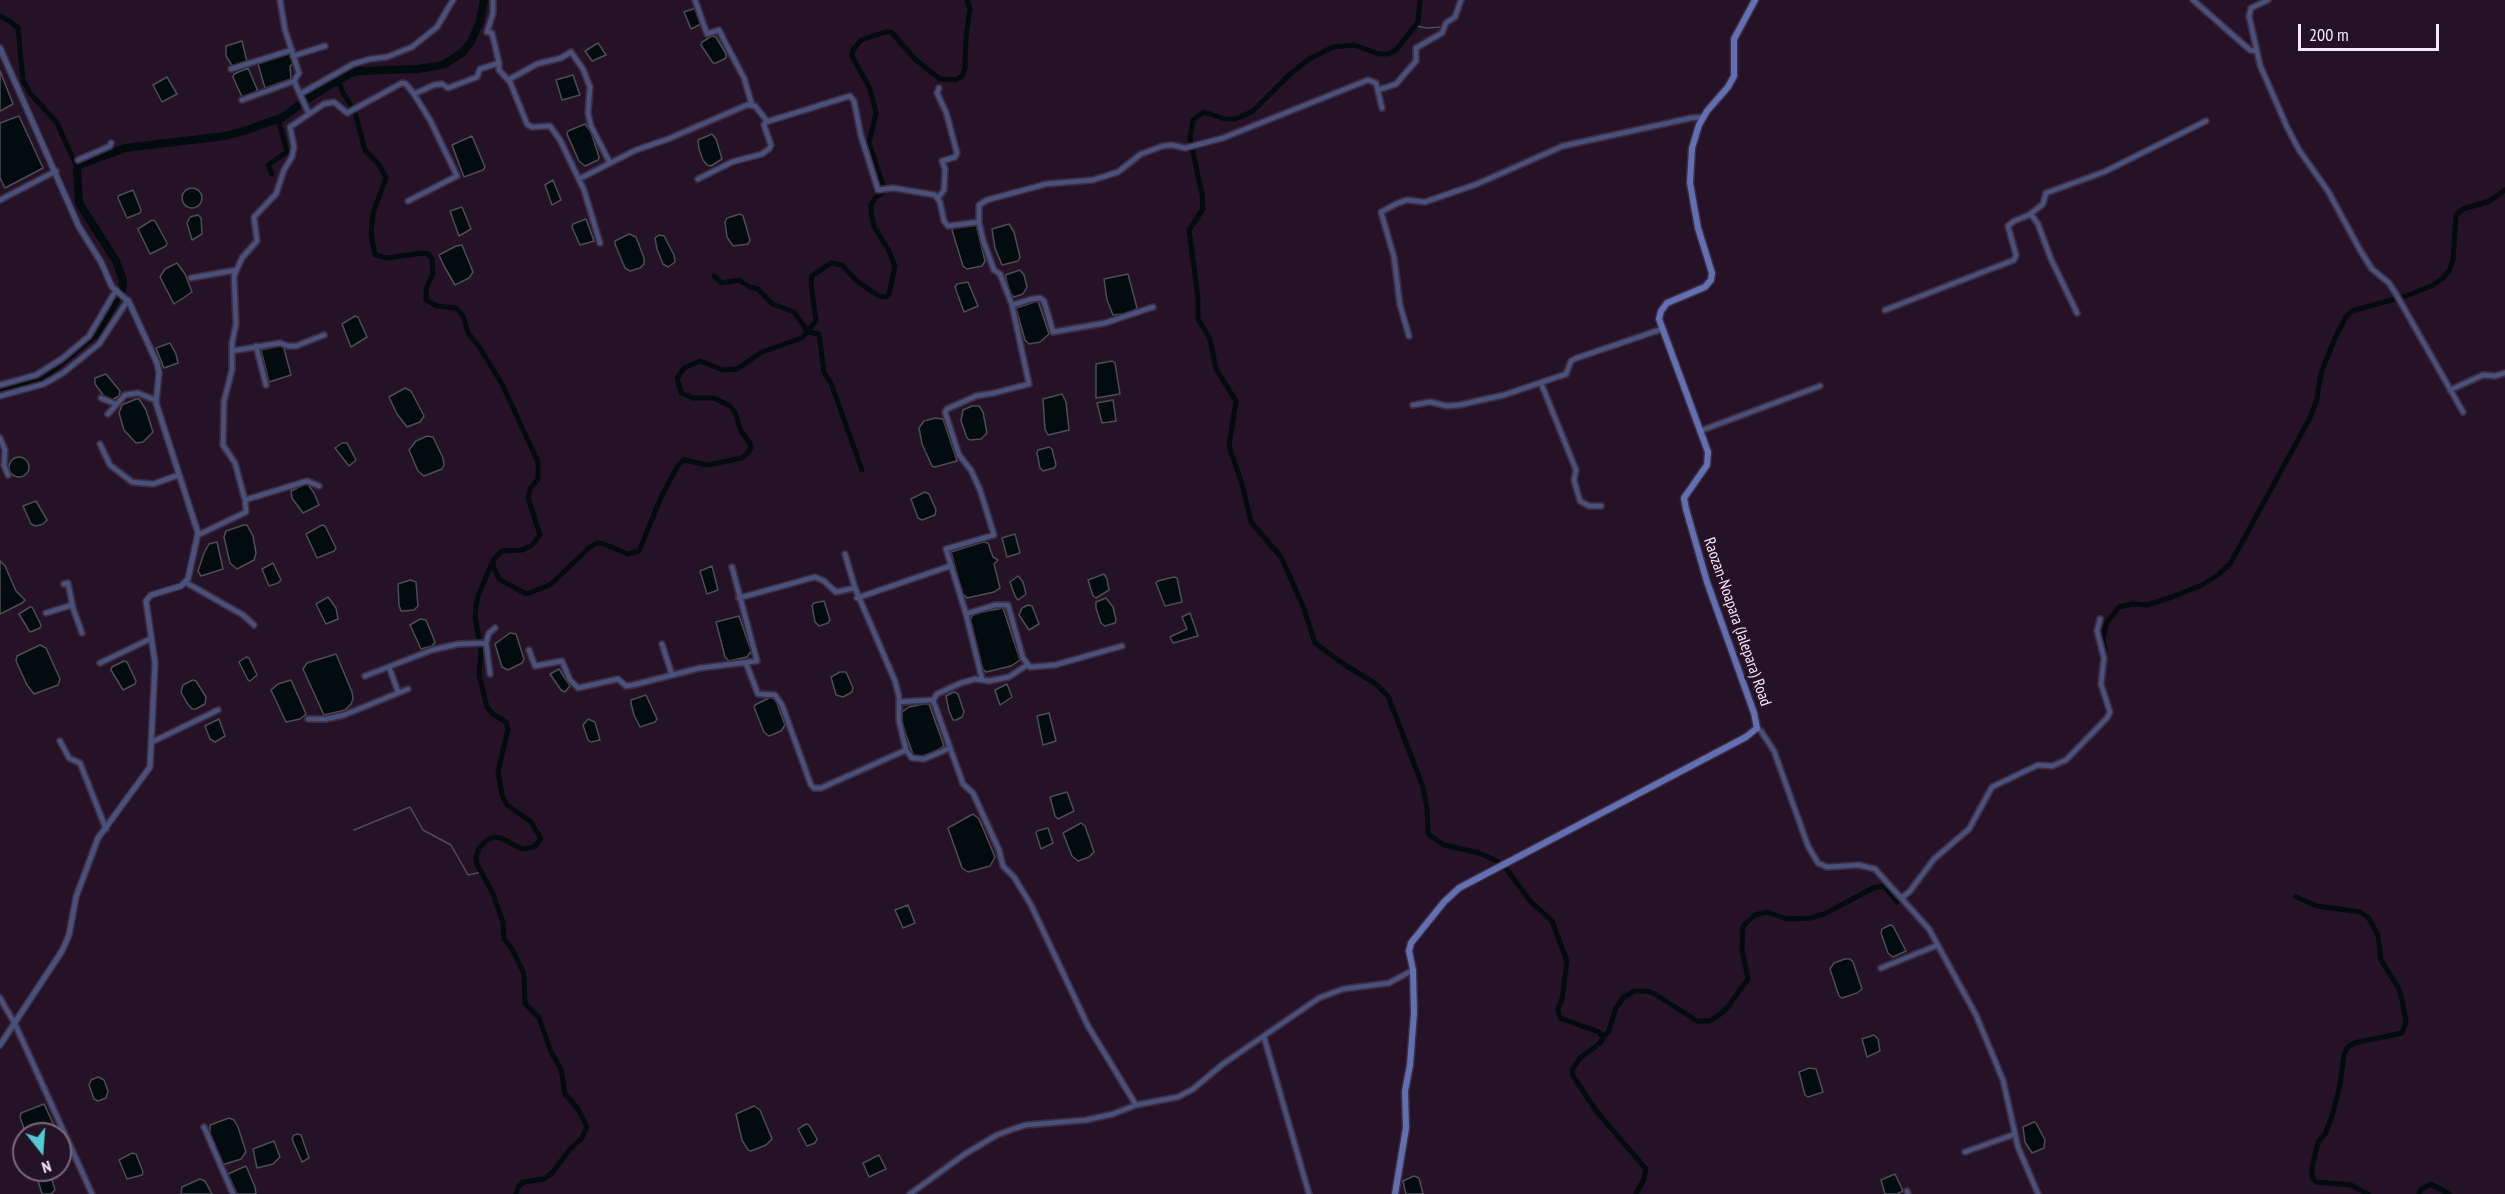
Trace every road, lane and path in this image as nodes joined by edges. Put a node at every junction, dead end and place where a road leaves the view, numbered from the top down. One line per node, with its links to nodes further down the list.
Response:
1 (280, 0): 12 (street)
2 (453, 0): 20 (street)
3 (493, 0): 13 (street)
4 (696, 0): 22 (street)
5 (1461, 0): 18 (street)
6 (1755, 0): 25 (main road)
7 (2193, 0): 11 (street)
8 (2268, 0): 11 (street)
9 (325, 46): 12 (street)
10 (0, 48): 31 (street)
11 (2256, 51): 58 (street)
12 (292, 53): 14 (street); 16 (street)
13 (499, 63): 15 (street); 19 (street)
14 (231, 69)
15 (508, 80): 30 (street); 32 (street)
16 (294, 81): 20 (street); 21 (street)
17 (939, 88): 34 (street)
18 (1378, 90): 23 (street); 38 (street)
19 (414, 94): 24 (street); 36 (street)
20 (301, 96): 24 (street)
21 (242, 100)
22 (752, 105): 26 (street); 30 (street)
23 (1382, 108)
24 (309, 114): 40 (street)
25 (1703, 117): 48 (main road); 50 (street)
26 (767, 121): 33 (street); 34 (street)
27 (2206, 121): 37 (street)
28 (111, 143): 29 (street)
29 (78, 160)
30 (610, 163): 32 (street)
31 (56, 171): 35 (street); 42 (street)
32 (579, 179): 39 (street)
33 (698, 179)
34 (938, 198): 38 (street)
35 (0, 200)
36 (408, 201)
37 (2031, 214): 46 (street); 47 (street)
38 (979, 222): 44 (street)
39 (600, 243)
40 (236, 270): 41 (street); 52 (street)
41 (191, 278)
42 (117, 291): 43 (street); 55 (street)
43 (127, 299): 59 (street); 61 (street)
44 (1012, 305): 45 (street); 76 (street)
45 (1152, 307)
46 (1885, 309)
47 (2077, 313)
48 (1662, 329): 54 (street); 66 (main road, Raozan-Noapara (Jalepara) Road)
49 (324, 334): 51 (street)
50 (1409, 336)
51 (256, 346): 52 (street); 56 (street)
52 (232, 351): 72 (street)
53 (2505, 373): 58 (street)
54 (1541, 383): 63 (street); 73 (street)
55 (0, 385)
56 (266, 385)
57 (1820, 386): 66 (street)
58 (2451, 390): 64 (street)
59 (0, 396)
60 (101, 398): 62 (street)
61 (155, 400): 62 (street); 69 (street)
62 (116, 404): 65 (street)
63 (1413, 405)
64 (2463, 412)
65 (108, 414)
66 (1700, 431): 109 (main road, Raozan-Noapara (Jalepara) Road)
67 (0, 438): 70 (street)
68 (100, 444): 69 (street)
69 (179, 475): 74 (street)
70 (8, 476)
71 (319, 486): 72 (street)
72 (245, 500): 74 (street)
73 (1601, 506)
74 (198, 535): 78 (street)
75 (845, 554): 80 (street)
76 (950, 566): 81 (street); 85 (street)
77 (732, 567): 82 (street)
78 (185, 582): 87 (street); 90 (street)
79 (64, 584): 83 (street)
80 (855, 588): 81 (street); 82 (street)
81 (858, 597): 106 (street)
82 (740, 598): 96 (street)
83 (72, 605): 84 (street); 89 (street)
84 (46, 613)
85 (966, 614): 97 (street); 102 (street)
86 (2100, 619): 115 (street)
87 (254, 626)
88 (495, 628): 91 (street)
89 (82, 633)
90 (150, 639): 95 (street); 111 (street)
91 (485, 643): 98 (street); 99 (street)
92 (662, 644): 100 (street)
93 (1122, 646): 97 (street)
94 (529, 650): 100 (street)
95 (100, 663)
96 (746, 663): 100 (street); 113 (street)
97 (1027, 665): 102 (street)
98 (389, 666): 101 (street); 104 (street)
99 (490, 674)
100 (672, 675)
101 (365, 676)
102 (982, 679): 105 (street)
103 (408, 689): 104 (street)
104 (398, 692): 108 (street)
105 (933, 700): 106 (street); 112 (street)
106 (899, 702): 113 (street)
107 (218, 710): 111 (street)
108 (308, 719)
109 (1757, 728): 115 (street); 118 (main road, Raozan-Noapara (Jalepara) Road)
110 (60, 741): 114 (street)
111 (152, 742): 114 (street)
112 (950, 748): 113 (street); 123 (street)
113 (906, 750)
114 (106, 829): 120 (street)
115 (1902, 898): 116 (street)
116 (1938, 945): 117 (street); 125 (street)
117 (1881, 968)
118 (1413, 970): 121 (street); 131 (main road, Raozan-Noapara (Jalepara) Road)
119 (0, 998): 120 (street)
120 (15, 1024): 122 (street); 127 (street)
121 (1264, 1037): 123 (street); 130 (street)
122 (0, 1045)
123 (1136, 1105): 129 (street)
124 (204, 1127): 128 (street)
125 (2015, 1134): 126 (street); 132 (street)
126 (1965, 1152)
127 (92, 1194)
128 (233, 1194)
129 (910, 1194)
130 (1309, 1194)
131 (1395, 1194)
132 (2038, 1194)

